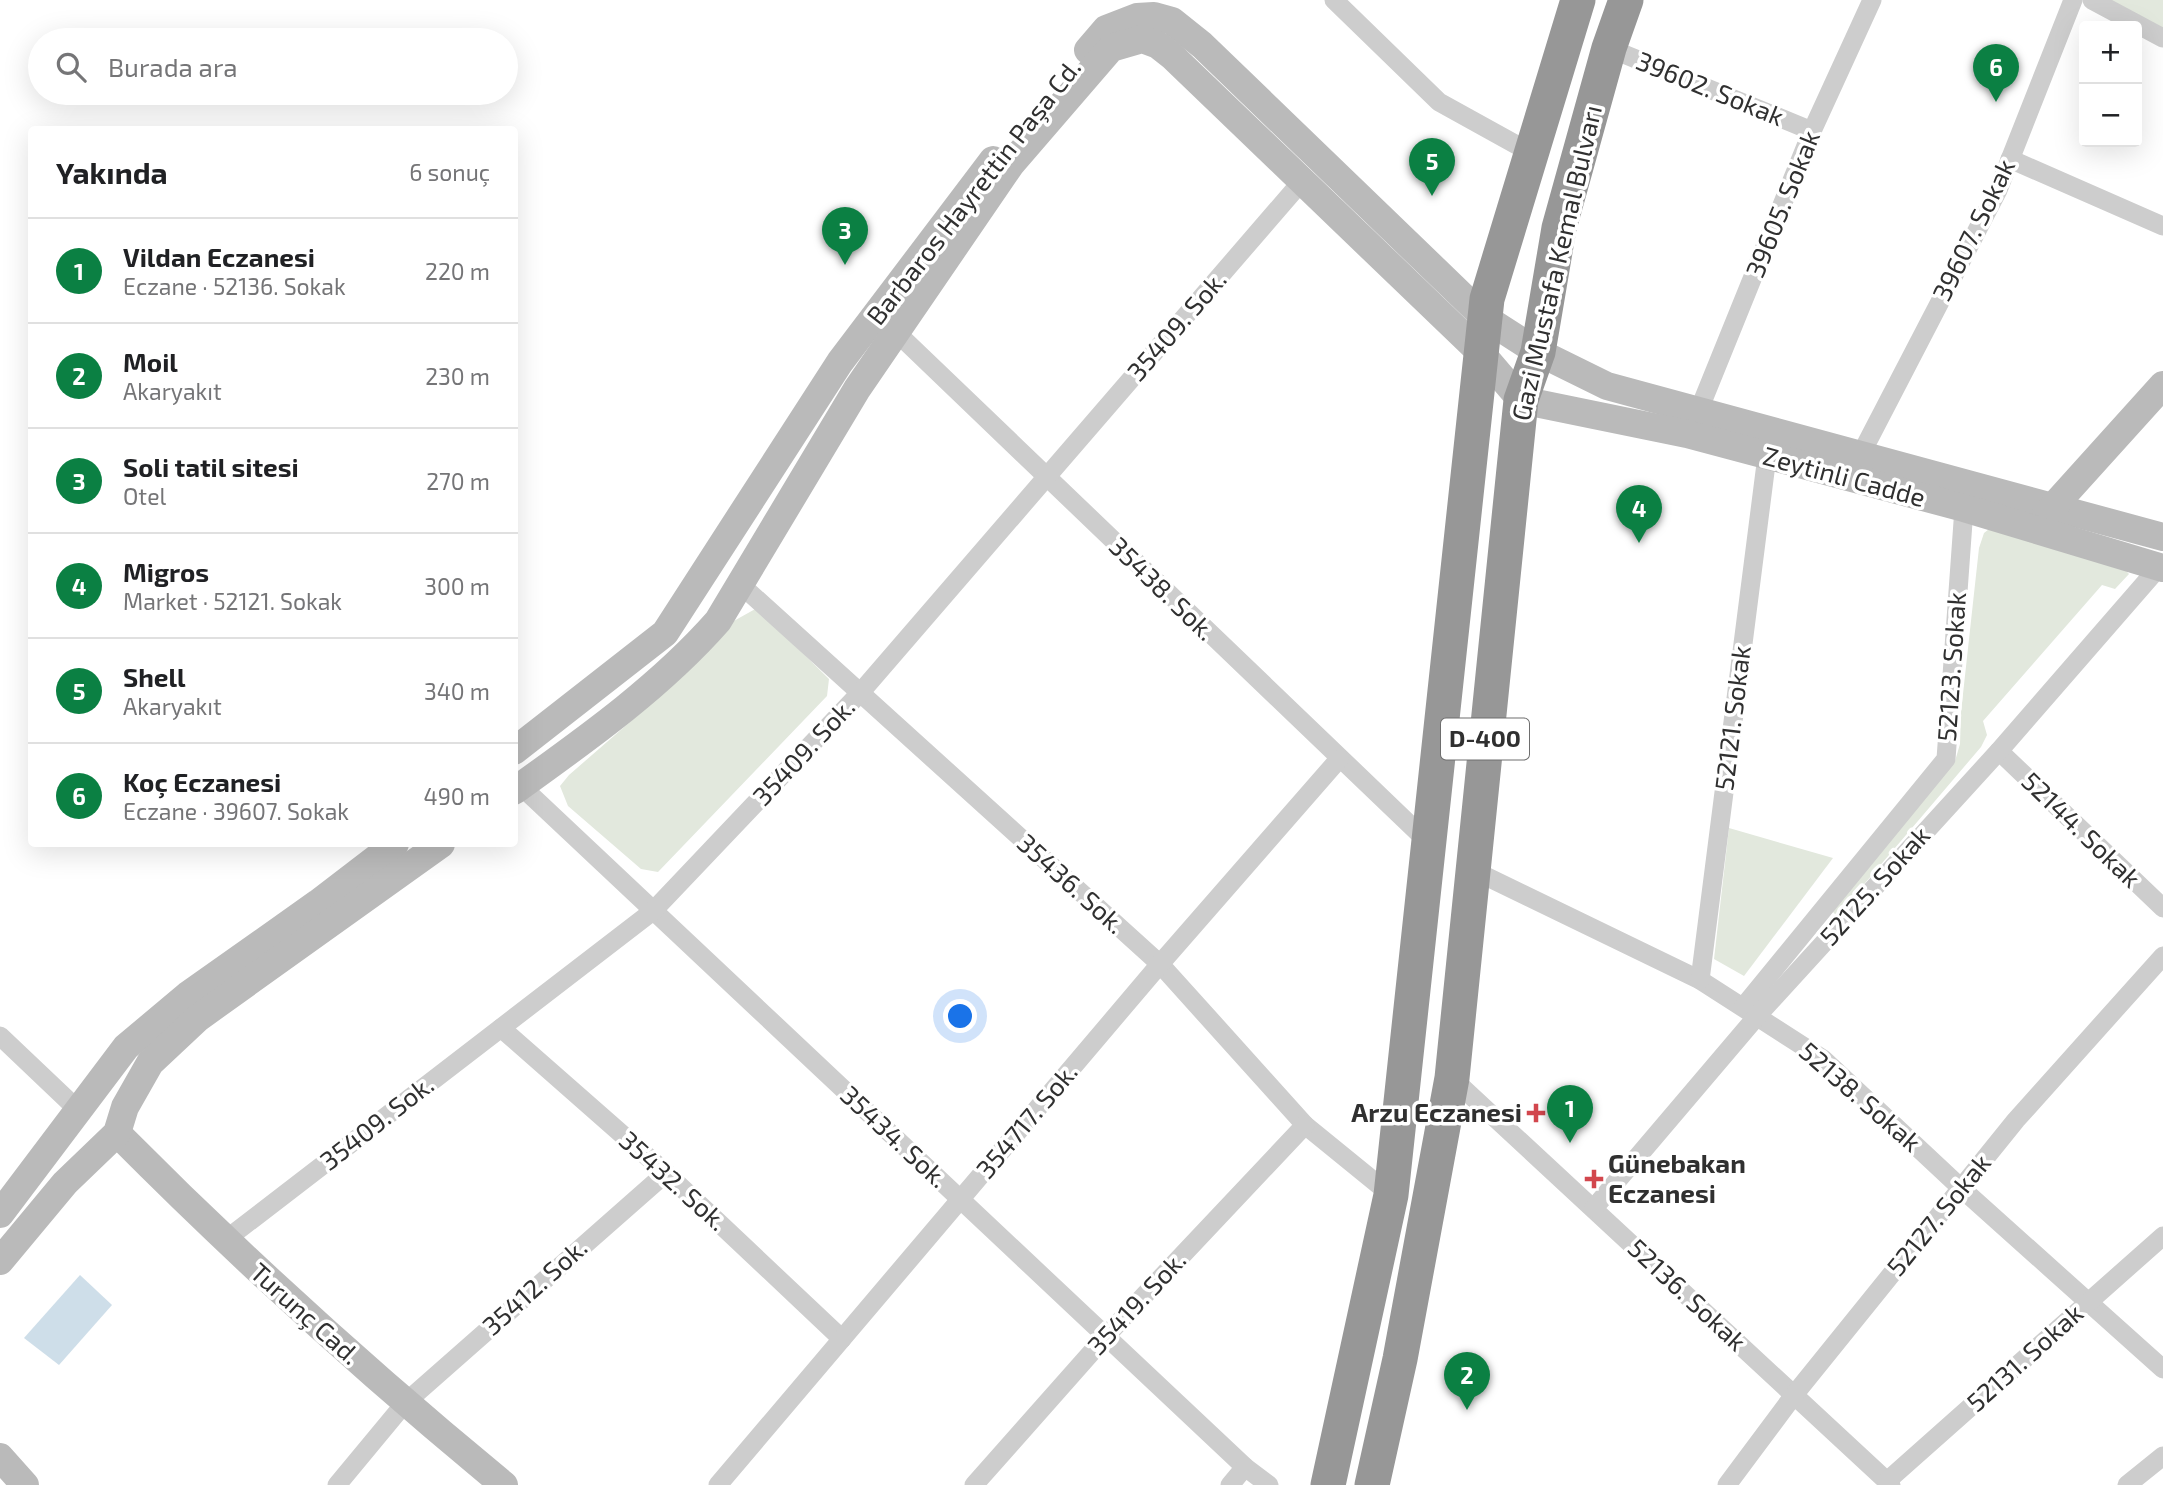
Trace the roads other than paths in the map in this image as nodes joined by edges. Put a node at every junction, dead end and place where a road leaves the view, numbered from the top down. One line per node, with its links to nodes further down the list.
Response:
1 (1334, 0): 11 (street)
2 (1577, 0): 11 (highway, Gazi Mustafa Kemal Bulvarı / D-400)
3 (1626, 0): 9 (highway, Gazi Mustafa Kemal Bulvarı / D-400)
4 (1872, 0): 10 (street, 39605. Sokak)
5 (2073, 0): 12 (street, 39607. Sokak)
6 (2092, 0): 8 (street)
7 (1154, 18): 13 (street); 15 (street); 16 (street); 32 (street, Barbaros Hayrettin Paşa Cd.)
8 (2163, 38)
9 (1609, 48): 10 (street, 39602. Sokak); 17 (highway, Gazi Mustafa Kemal Bulvarı / D-400)
10 (1812, 131): 21 (street, 39605. Sokak)
11 (1531, 153): 15 (highway, Gazi Mustafa Kemal Bulvarı / D-400)
12 (2010, 159): 14 (street); 22 (street, 39607. Sokak)
13 (1303, 180): 18 (street); 24 (street, 35409. Sok.)
14 (2163, 226)
15 (1485, 318): 17 (street); 18 (highway, Gazi Mustafa Kemal Bulvarı / D-400)
16 (896, 332): 24 (street, 35438. Sok.); 30 (street)
17 (1538, 352): 20 (highway, Gazi Mustafa Kemal Bulvarı / D-400); 21 (street, Zeytinli Cadde)
18 (1481, 353): 20 (street); 36 (highway, Gazi Mustafa Kemal Bulvarı / D-400)
19 (2163, 385): 25 (street)
20 (1521, 400): 23 (street, Zeytinli Cadde); 39 (highway, Gazi Mustafa Kemal Bulvarı / D-400)
21 (1699, 410): 22 (street, Zeytinli Cadde)
22 (1861, 454): 25 (street, Zeytinli Cadde)
23 (1767, 456): 26 (street, Zeytinli Cadde); 44 (street, 52121. Sokak)
24 (1046, 477): 31 (street, 35409. Sok.); 34 (street, 35438. Sok.)
25 (2054, 506): 27 (street); 28 (street, Zeytinli Cadde)
26 (1964, 508): 27 (street, Zeytinli Cadde); 45 (street, 52123. Sokak)
27 (2034, 528): 29 (street, Zeytinli Cadde)
28 (2163, 537)
29 (2161, 568): 33 (street, 52125. Sokak)
30 (740, 584): 31 (street, 35436. Sok.); 35 (street)
31 (860, 693): 41 (street, 35409. Sok.); 43 (street, 35436. Sok.)
32 (518, 748)
33 (1998, 751): 40 (street, 52144. Sokak); 45 (street, 52125. Sokak)
34 (1339, 760): 36 (street, 35438. Sok.); 43 (street, 354717. Sok.)
35 (518, 788): 41 (street, 35434. Sok.)
36 (1430, 844): 55 (highway, Gazi Mustafa Kemal Bulvarı / D-400)
37 (391, 847): 49 (street)
38 (437, 847): 52 (street)
39 (1475, 871): 44 (street, 52138. Sokak); 48 (highway, Gazi Mustafa Kemal Bulvarı / D-400)
40 (2163, 908)
41 (653, 911): 46 (street, 35409. Sok.); 56 (street, 35434. Sok.)
42 (2163, 956): 54 (street, 52127. Sokak)
43 (1160, 964): 51 (street, 35436. Sok.); 56 (street, 354717. Sok.)
44 (1700, 980): 45 (street, 52138. Sokak)
45 (1751, 1010): 54 (street, 52138. Sokak); 57 (street, 52125. Sokak)
46 (501, 1028): 53 (street, 35432. Sok.); 60 (street, 35409. Sok.)
47 (0, 1036): 50 (street)
48 (1451, 1078): 57 (street, 52136. Sokak); 80 (highway, Gazi Mustafa Kemal Bulvarı / D-400)
49 (99, 1084): 50 (street); 52 (street, Turunç Cad.)
50 (72, 1118): 52 (street); 58 (street)
51 (1305, 1125): 55 (street, 35436. Sok.); 63 (street, 35419. Sok.)
52 (113, 1131): 60 (street, Turunç Cad.); 61 (street)
53 (666, 1173): 64 (street, 35432. Sok.); 67 (street, 35412. Sok.)
54 (1961, 1188): 62 (street, 52138. Sokak); 66 (street, 52127. Sokak)
55 (1391, 1195): 79 (highway, Gazi Mustafa Kemal Bulvarı / D-400)
56 (961, 1200): 63 (street, 35434. Sok.); 64 (street, 354717. Sok.)
57 (1594, 1208): 66 (street, 52136. Sokak)
58 (0, 1214)
59 (2163, 1236): 62 (street, 52131. Sokak)
60 (224, 1241): 67 (street, Turunç Cad.)
61 (0, 1261)
62 (2088, 1303): 65 (street, 52138. Sokak); 71 (street, 52131. Sokak)
63 (1106, 1336): 70 (street, 35434. Sok.); 76 (street, 35419. Sok.)
64 (842, 1339): 75 (street, 354717. Sok.)
65 (2163, 1369)
66 (1794, 1395): 71 (street, 52136. Sokak); 81 (street, 52127. Sokak)
67 (405, 1403): 73 (street, 35412. Sok.); 74 (street, Turunç Cad.)
68 (2163, 1455): 82 (street)
69 (0, 1457): 72 (street)
70 (1245, 1467): 77 (street); 78 (street, 35434. Sok.)
71 (1889, 1483)
72 (25, 1485)
73 (337, 1485)
74 (504, 1485)
75 (718, 1485)
76 (974, 1485)
77 (1230, 1485)
78 (1269, 1485)
79 (1328, 1485)
80 (1372, 1485)
81 (1727, 1485)
82 (2127, 1485)

